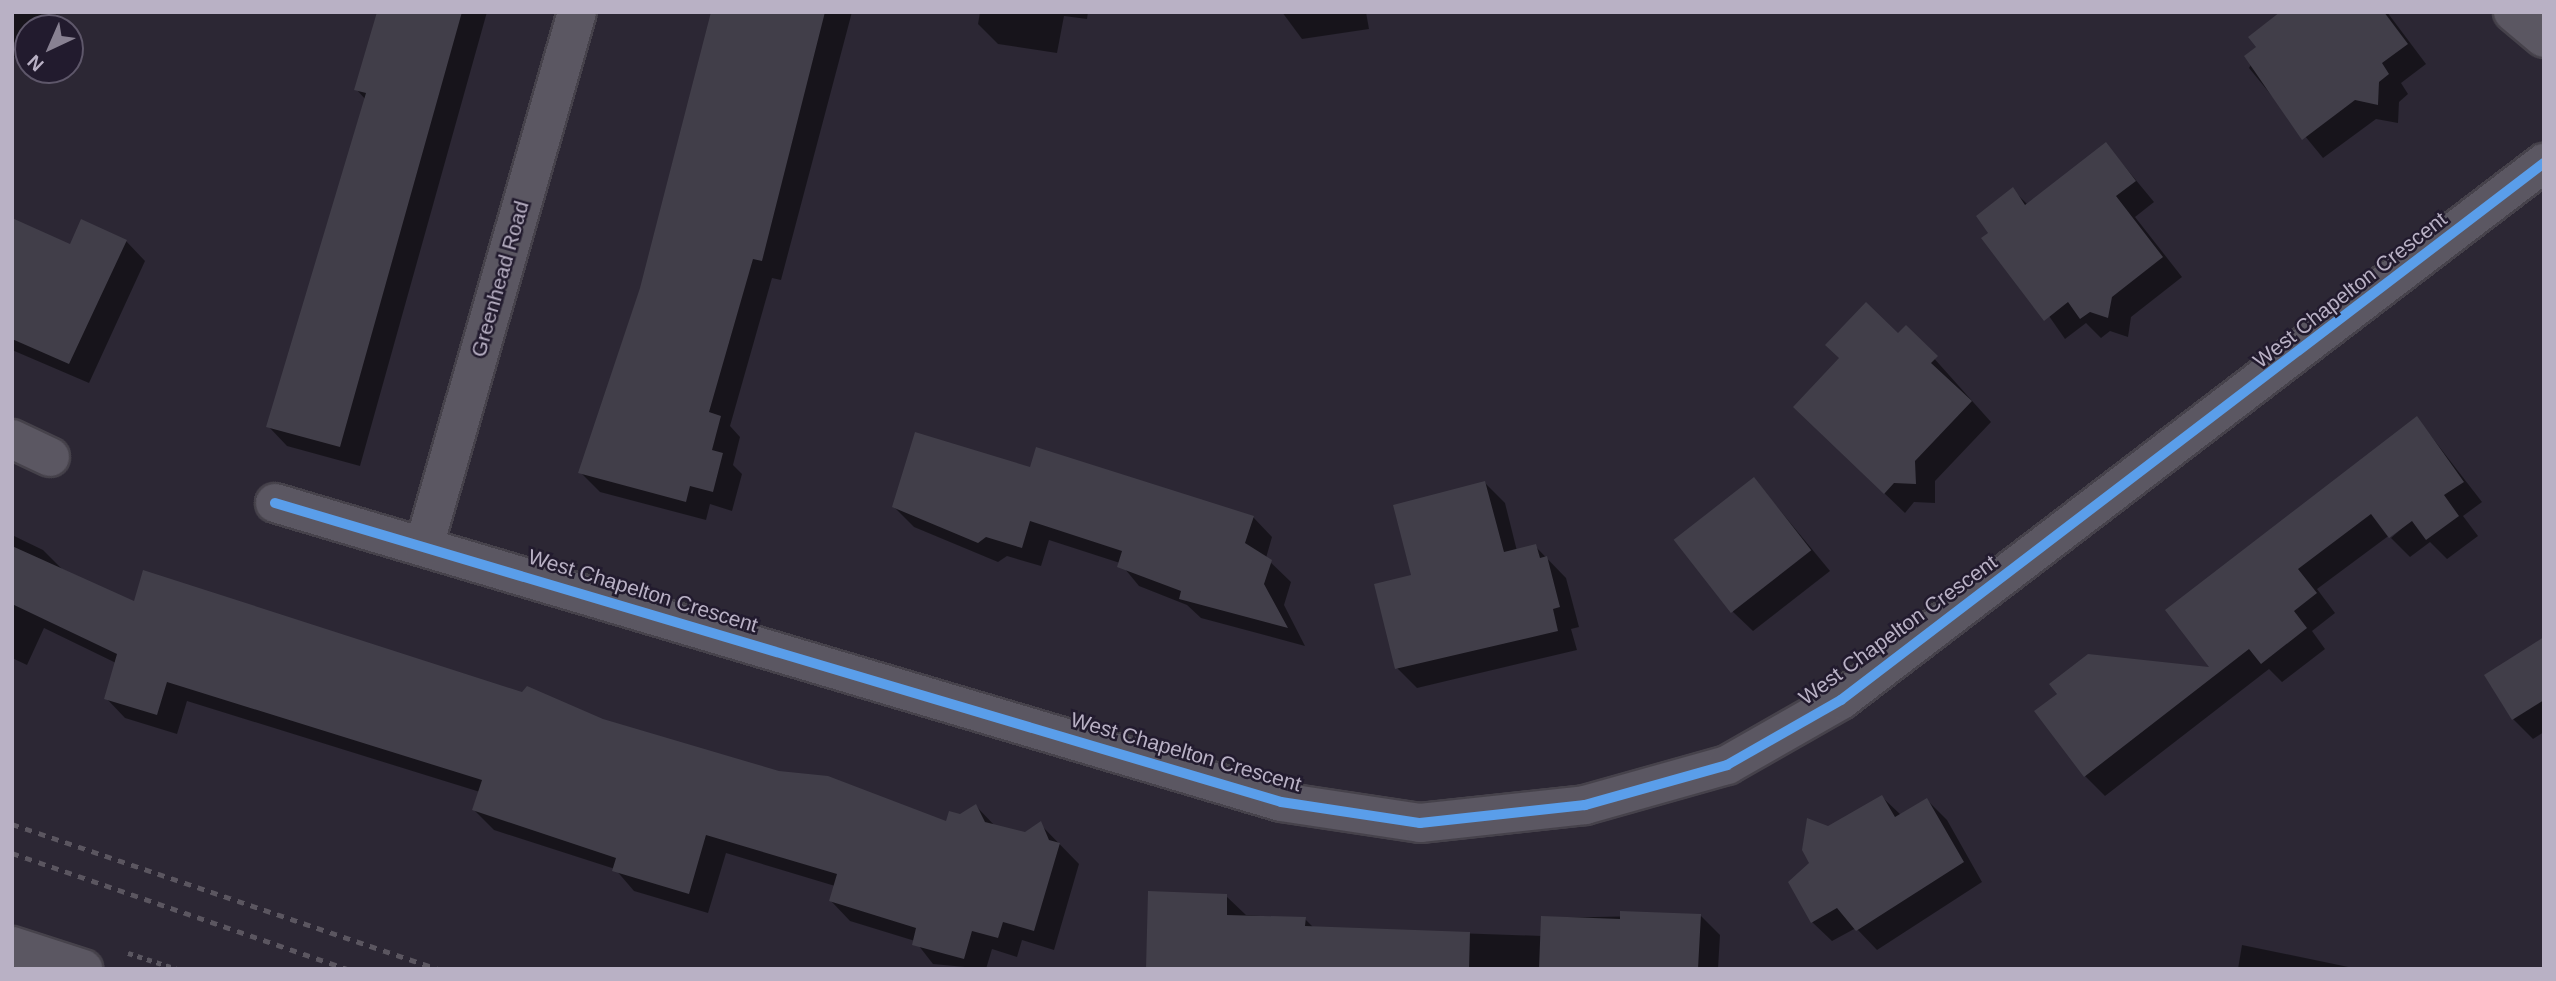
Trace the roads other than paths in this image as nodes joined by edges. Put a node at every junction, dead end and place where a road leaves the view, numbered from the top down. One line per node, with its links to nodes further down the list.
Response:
1 (577, 12): 8 (street, Greenhead Road)
2 (2513, 12): 3 (street)
3 (2544, 38)
4 (2544, 163): 8 (street, West Chapelton Crescent)
5 (12, 439): 6 (street)
6 (50, 457)
7 (275, 503): 8 (street, West Chapelton Crescent)
8 (424, 546)
9 (12, 946): 10 (street)
10 (83, 969)

